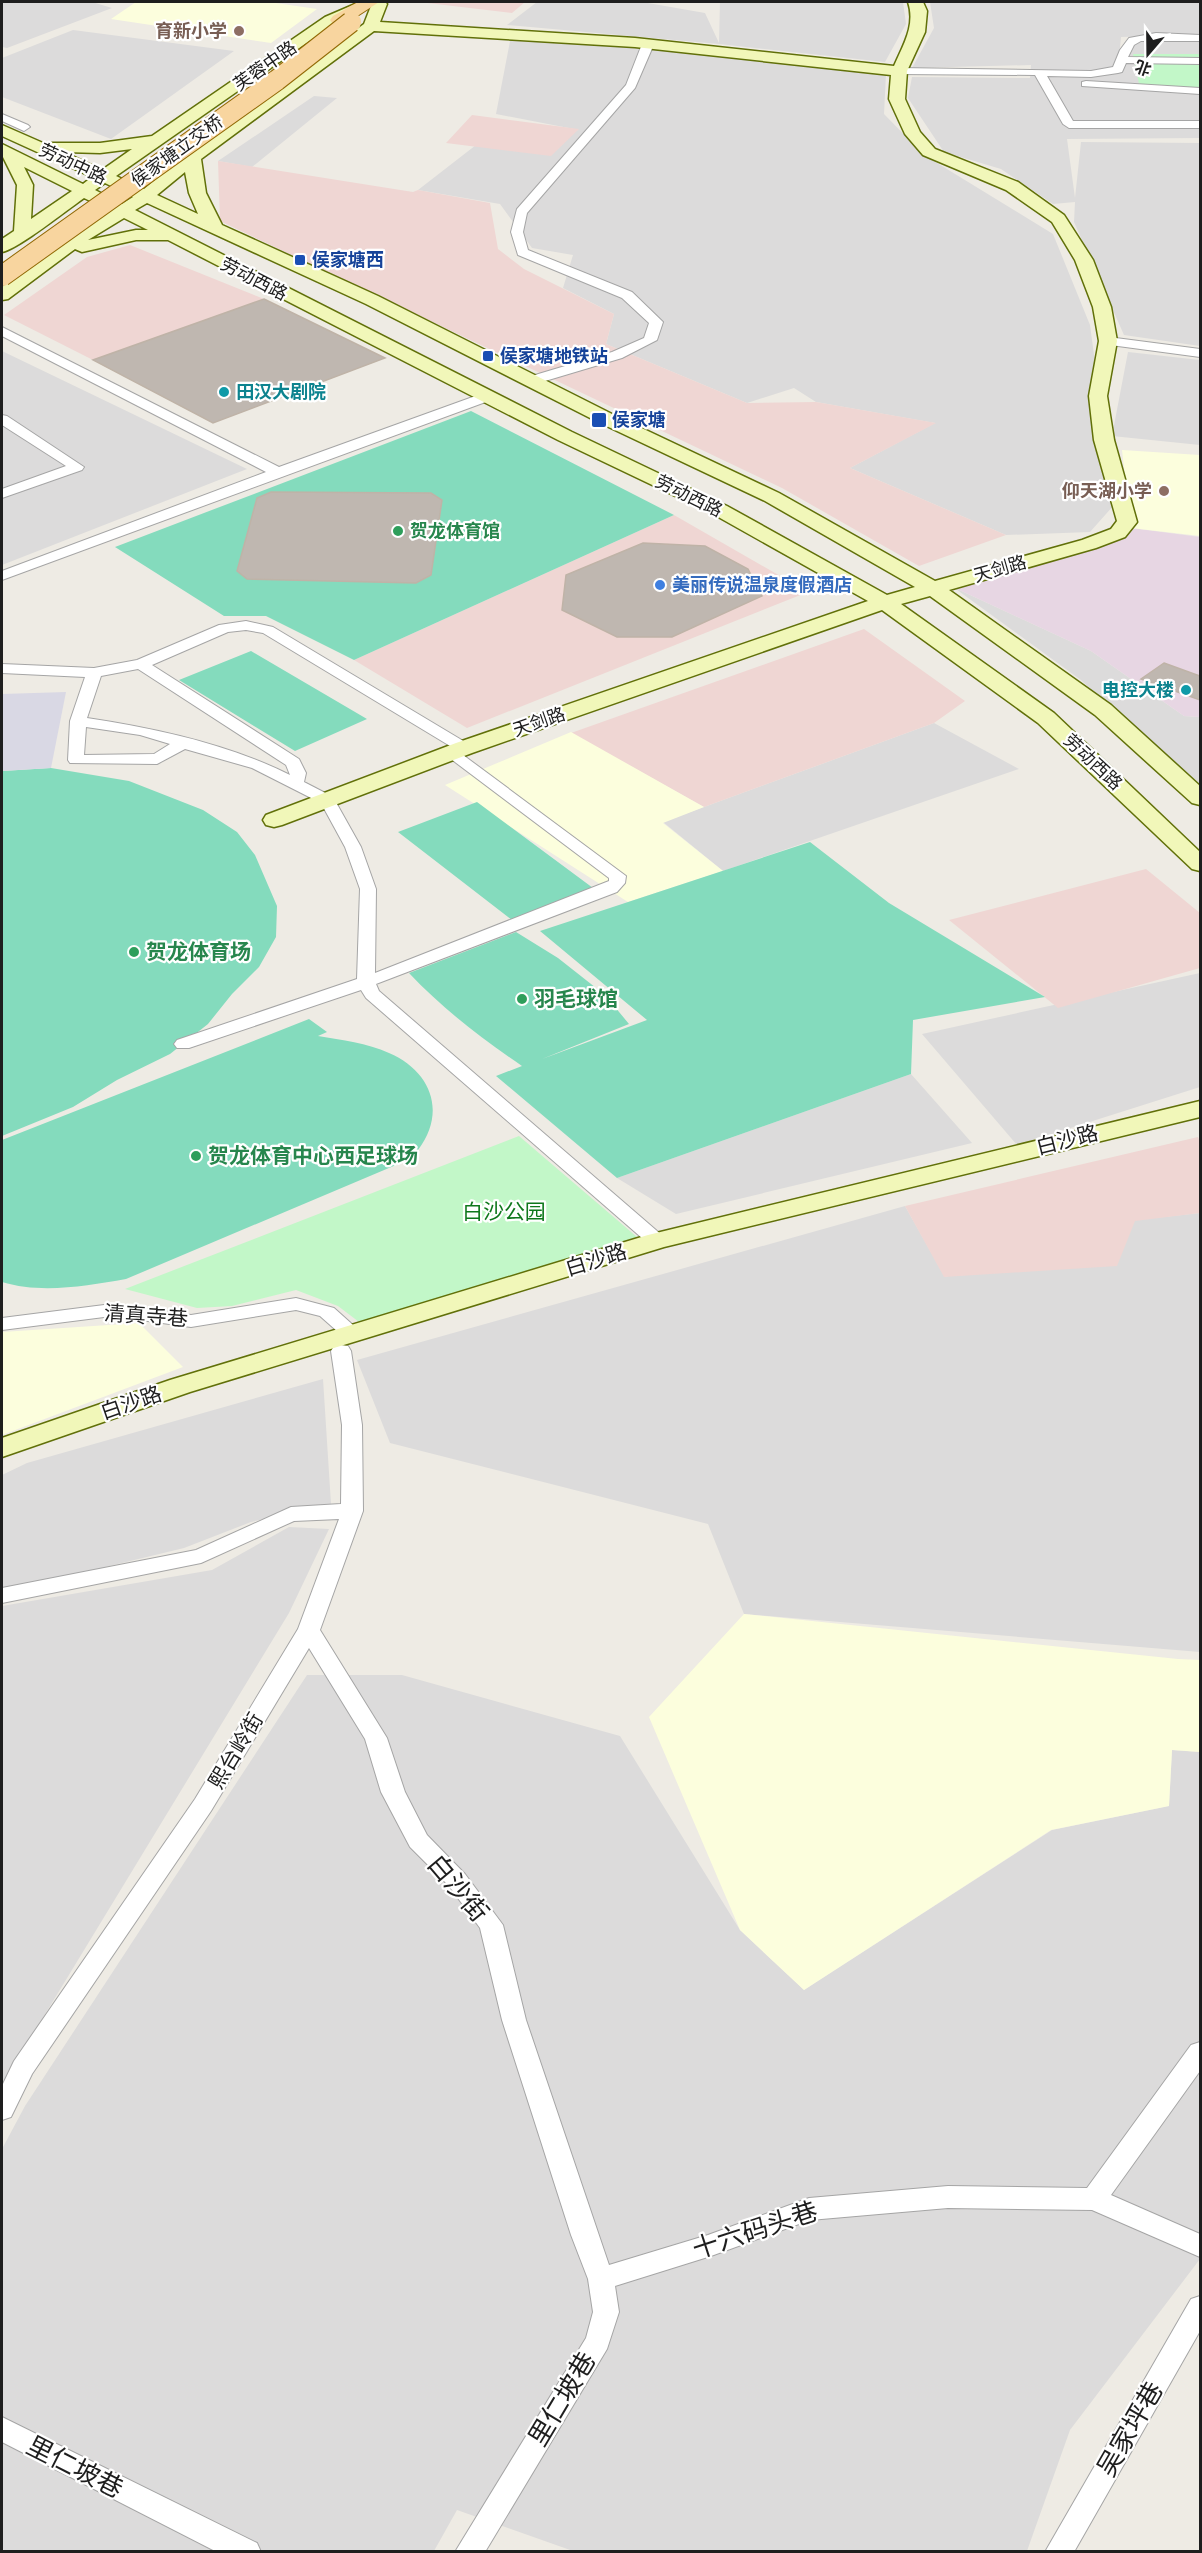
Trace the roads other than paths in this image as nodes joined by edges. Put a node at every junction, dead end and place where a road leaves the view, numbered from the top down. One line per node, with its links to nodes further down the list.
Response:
1 (375, 2): 3 (main road); 4 (street); 17 (street, 芙蓉中路)
2 (916, 2): 9 (street, 天剑路)
3 (345, 21): 30 (main road, 侯家塘立交桥); 31 (main road, 侯家塘立交桥, bridge)
4 (371, 26): 6 (street); 20 (street)
5 (1200, 38): 7 (street)
6 (648, 44): 9 (street); 36 (street)
7 (1122, 60): 8 (street); 10 (street)
8 (1200, 61)
9 (899, 71): 10 (street); 34 (street, 天剑路)
10 (1039, 72): 11 (street)
11 (1059, 86): 12 (street); 14 (street)
12 (1200, 91)
13 (2, 117): 15 (street)
14 (1200, 125)
15 (24, 128)
16 (2, 130): 18 (street, 劳动中路)
17 (163, 136): 18 (street); 21 (street, 芙蓉中路)
18 (30, 144): 21 (street, 劳动中路)
19 (5, 151): 22 (street, 劳动中路); 26 (street)
20 (193, 157): 23 (street); 25 (street)
21 (104, 178): 22 (street, 芙蓉中路); 23 (street, 劳动中路)
22 (83, 192): 24 (street, 劳动中路); 26 (street)
23 (146, 196): 24 (street); 25 (street, 劳动西路)
24 (123, 212): 27 (street, 劳动西路); 29 (street)
25 (214, 226): 36 (street, 劳动西路)
26 (22, 234): 28 (street)
27 (169, 236): 29 (street); 37 (street, 劳动西路)
28 (2, 247)
29 (55, 256): 32 (street)
30 (2, 264)
31 (2, 276)
32 (2, 295)
33 (2, 331): 39 (street)
34 (1108, 341): 35 (street); 42 (street, 天剑路)
35 (1200, 353)
36 (530, 381): 42 (street, 劳动西路)
37 (486, 397): 39 (street); 43 (street, 劳动西路)
38 (2, 418): 40 (street)
39 (278, 472): 41 (street)
40 (2, 494)
41 (2, 576)
42 (932, 588): 43 (street, 天剑路); 51 (street, 劳动西路)
43 (885, 602): 49 (street, 天剑路); 54 (street, 劳动西路)
44 (141, 664): 46 (street); 49 (street); 50 (street)
45 (2, 668): 46 (street)
46 (94, 673): 47 (street)
47 (78, 721): 48 (street); 48 (street)
48 (184, 742): 50 (street)
49 (458, 750): 52 (street, 天剑路); 55 (street)
50 (296, 784): 52 (street)
51 (1200, 798)
52 (327, 800): 53 (street, 天剑路); 55 (street)
53 (274, 820)
54 (1200, 864)
55 (366, 982): 56 (street); 59 (street)
56 (183, 1044)
57 (1200, 1108): 59 (street, 白沙路)
58 (1200, 1123): 61 (street, 白沙路)
59 (657, 1241): 61 (street, 白沙路)
60 (2, 1324): 61 (street, 清真寺巷)
61 (347, 1342): 62 (street, 白沙路); 63 (street, 白沙路); 64 (street, 熙台岭街)
62 (2, 1448)
63 (2, 1461)
64 (352, 1511): 65 (street); 66 (street, 熙台岭街)
65 (2, 1595)
66 (309, 1630): 68 (street, 熙台岭街); 70 (street, 白沙街)
67 (1200, 2052): 69 (street)
68 (2, 2110)
69 (1094, 2199): 71 (street); 72 (street, 十六码头巷)
70 (584, 2235): 72 (street, 里仁坡巷)
71 (1200, 2246)
72 (601, 2279): 77 (street, 里仁坡巷)
73 (1200, 2307): 75 (street, 吴家坪巷)
74 (2, 2428): 76 (street, 里仁坡巷)
75 (1063, 2550)
76 (247, 2552)
77 (470, 2552)

